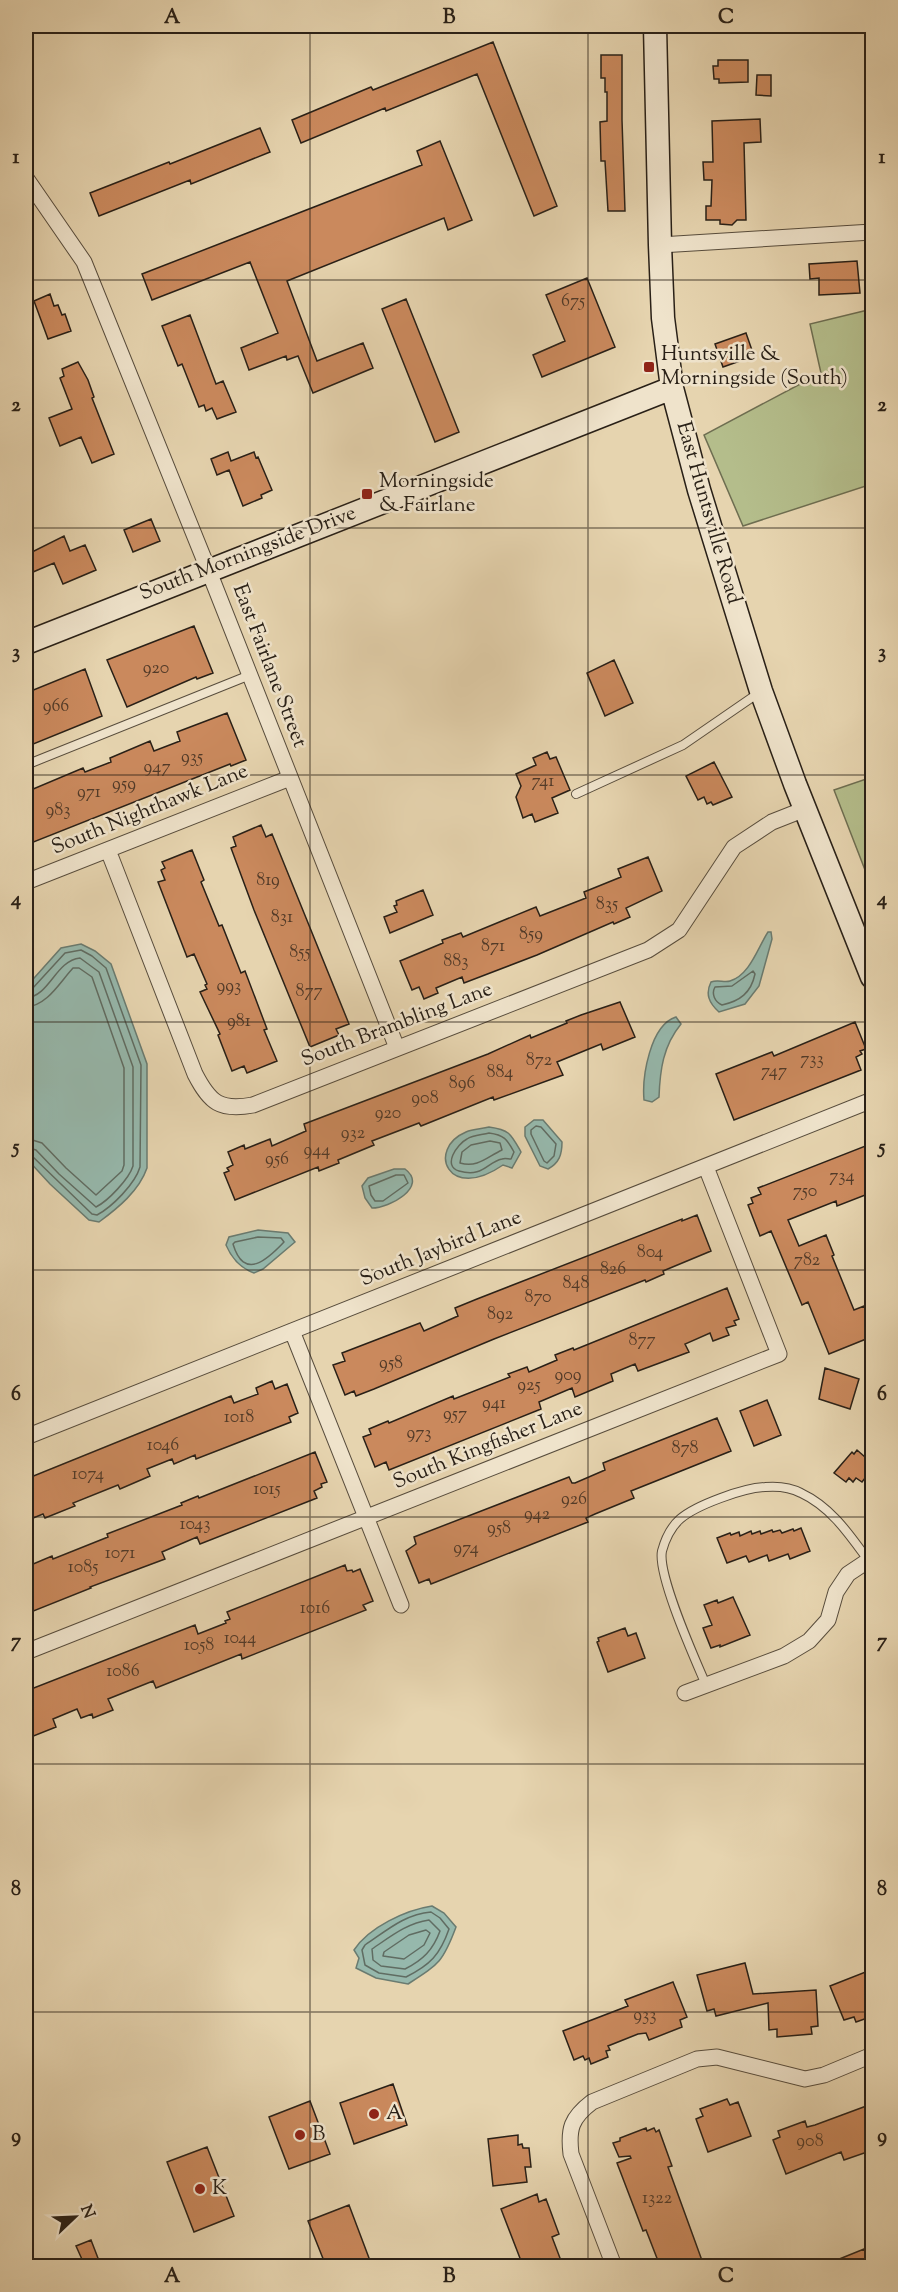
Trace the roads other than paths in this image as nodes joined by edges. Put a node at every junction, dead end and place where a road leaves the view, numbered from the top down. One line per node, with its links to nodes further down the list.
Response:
1 (655, 26): 4 (main road, East Huntsville Road)
2 (26, 179): 6 (street, East Fairlane Street)
3 (873, 232): 4 (street)
4 (660, 245): 5 (main road, East Huntsville Road)
5 (672, 388): 6 (main road, South Morningside Drive); 9 (main road, East Huntsville Road)
6 (208, 569): 7 (main road, South Morningside Drive); 8 (street, East Fairlane Street)
7 (26, 643)
8 (250, 675): 10 (lane); 11 (street, East Fairlane Street)
9 (761, 691): 12 (lane); 13 (main road, East Huntsville Road)
10 (26, 765)
11 (290, 777): 14 (street, South Nighthawk Lane); 17 (street, East Fairlane Street)
12 (576, 794)
13 (805, 809): 16 (main road, East Huntsville Road); 17 (street, South Brambling Lane)
14 (108, 850): 15 (street, South Nighthawk Lane); 17 (street, South Brambling Lane)
15 (26, 882)
16 (873, 976)
17 (397, 1048)
18 (873, 1100): 19 (street, South Jaybird Lane)
19 (706, 1167): 20 (street, South Jaybird Lane); 22 (street, South Kingfisher Lane)
20 (292, 1331): 21 (street, South Jaybird Lane); 22 (street)
21 (26, 1437)
22 (366, 1517): 24 (street); 25 (street, South Kingfisher Lane)
23 (870, 1559): 26 (street); 26 (lane)
24 (401, 1605)
25 (26, 1652)
26 (706, 1686): 27 (street)
27 (686, 1693)
28 (873, 2055): 29 (street)
29 (614, 2266)

